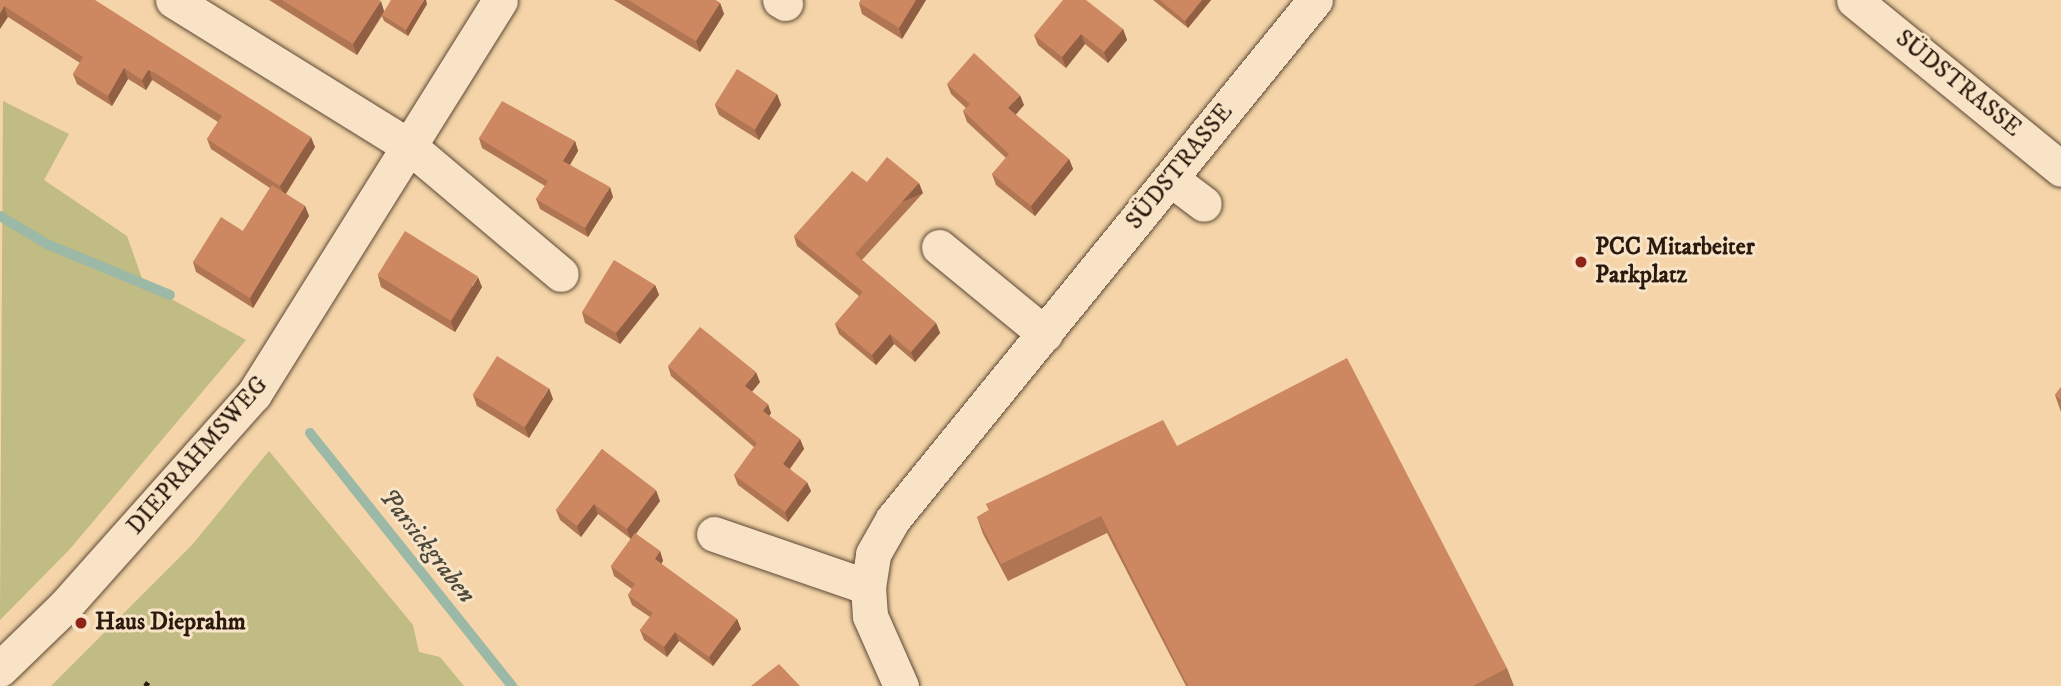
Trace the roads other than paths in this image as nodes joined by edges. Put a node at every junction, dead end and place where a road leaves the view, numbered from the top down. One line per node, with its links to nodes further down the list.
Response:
1 (173, 0): 5 (street)
2 (500, 0): 5 (street, DIEPRAHMSWEG)
3 (1315, 0): 7 (street, SÜDSTRASSE)
4 (1854, 0): 6 (street, SÜDSTRASSE)
5 (410, 147): 10 (street); 14 (street, DIEPRAHMSWEG)
6 (2061, 169)
7 (1171, 178): 8 (street); 11 (street, SÜDSTRASSE)
8 (1204, 204)
9 (939, 247): 11 (street)
10 (561, 274)
11 (1045, 334): 13 (street, SÜDSTRASSE)
12 (714, 534): 13 (street)
13 (868, 587): 15 (street, SÜDSTRASSE)
14 (0, 669)
15 (901, 686)

